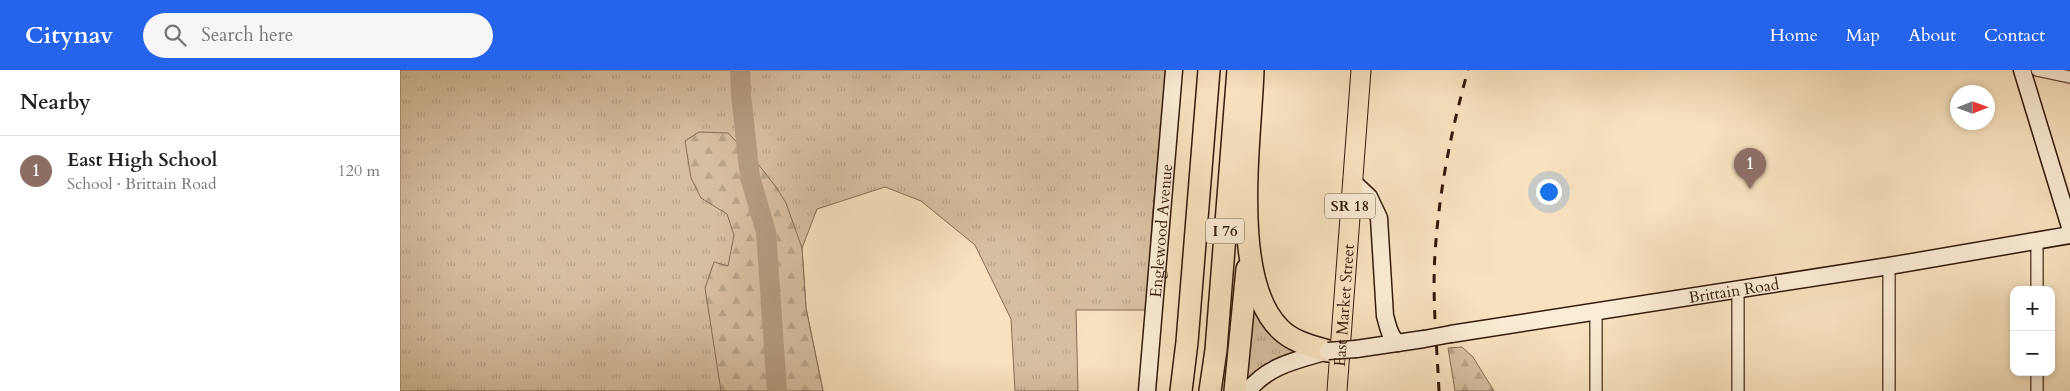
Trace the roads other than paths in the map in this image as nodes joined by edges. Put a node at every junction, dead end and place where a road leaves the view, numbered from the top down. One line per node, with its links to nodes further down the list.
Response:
1 (1174, 70): 21 (main road, Englewood Avenue)
2 (1208, 70): 22 (highway, I 76)
3 (1238, 70): 23 (highway, I 76)
4 (1253, 70): 13 (highway)
5 (1361, 70): 9 (main road, East Market Street / SR 18)
6 (2022, 70): 10 (main road)
7 (2037, 70): 8 (street)
8 (2070, 77)
9 (1352, 181): 18 (main road); 26 (main road, East Market Street / SR 18)
10 (2070, 227)
11 (2070, 235): 12 (main road, Brittain Road)
12 (2037, 241): 14 (main road, Brittain Road); 15 (street)
13 (1249, 250): 19 (highway); 24 (highway)
14 (1889, 266): 16 (main road, Brittain Road); 29 (street)
15 (2037, 286)
16 (1738, 289): 17 (main road, Brittain Road); 28 (street)
17 (1596, 311): 18 (main road, Brittain Road, bridge); 27 (street)
18 (1398, 342): 19 (main road, Brittain Road, bridge)
19 (1328, 351): 25 (main road, Brittain Road)
20 (2037, 376): 30 (street)
21 (1147, 391)
22 (1181, 391)
23 (1210, 391)
24 (1235, 391)
25 (1248, 391)
26 (1337, 391)
27 (1596, 391)
28 (1738, 391)
29 (1889, 391)
30 (2037, 391)

